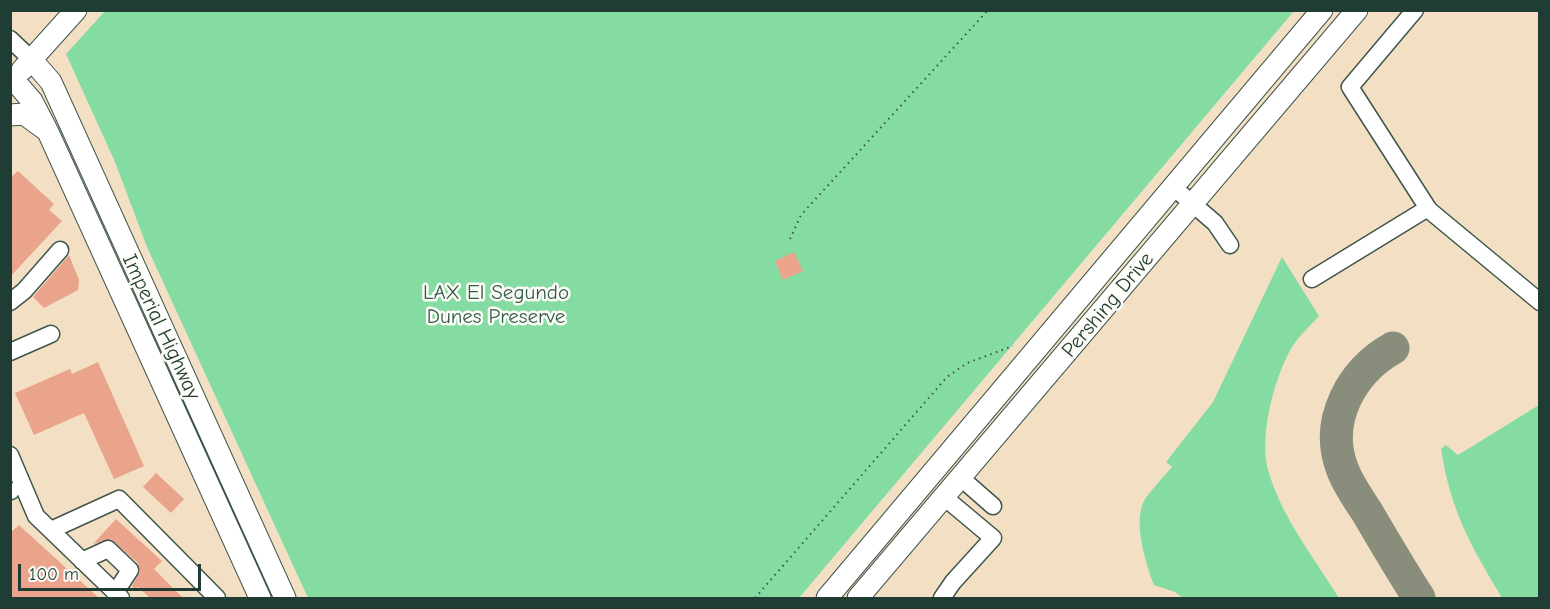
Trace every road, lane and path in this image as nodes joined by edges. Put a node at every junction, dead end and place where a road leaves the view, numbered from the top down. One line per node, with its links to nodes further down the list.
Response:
1 (76, 10): 7 (main road)
2 (988, 10): 14 (path)
3 (1322, 10): 11 (main road, Pershing Drive)
4 (1357, 10): 12 (main road, Pershing Drive)
5 (1415, 10): 13 (lane)
6 (10, 39): 7 (lane)
7 (31, 60): 8 (main road); 33 (main road, Imperial Highway)
8 (11, 79): 10 (main road, Imperial Highway)
9 (10, 115): 10 (main road)
10 (48, 132): 32 (main road, Imperial Highway)
11 (1172, 186): 12 (lane); 35 (main road, Pershing Drive)
12 (1193, 204): 15 (lane); 24 (main road, Pershing Drive)
13 (1428, 208): 17 (lane); 19 (lane)
14 (790, 239)
15 (1230, 245)
16 (60, 250): 18 (lane)
17 (1312, 279)
18 (10, 302)
19 (1539, 302)
20 (51, 334): 22 (lane)
21 (1013, 346): 34 (path)
22 (12, 349)
23 (10, 454): 25 (lane)
24 (961, 478): 26 (main road, Pershing Drive); 27 (lane)
25 (14, 490): 28 (lane)
26 (944, 498): 36 (main road, Pershing Drive); 37 (lane)
27 (993, 506)
28 (51, 530): 29 (lane); 31 (lane)
29 (82, 561): 30 (lane); 30 (lane)
30 (118, 596)
31 (217, 598)
32 (260, 598)
33 (285, 598)
34 (755, 598)
35 (827, 598)
36 (858, 598)
37 (942, 598)

